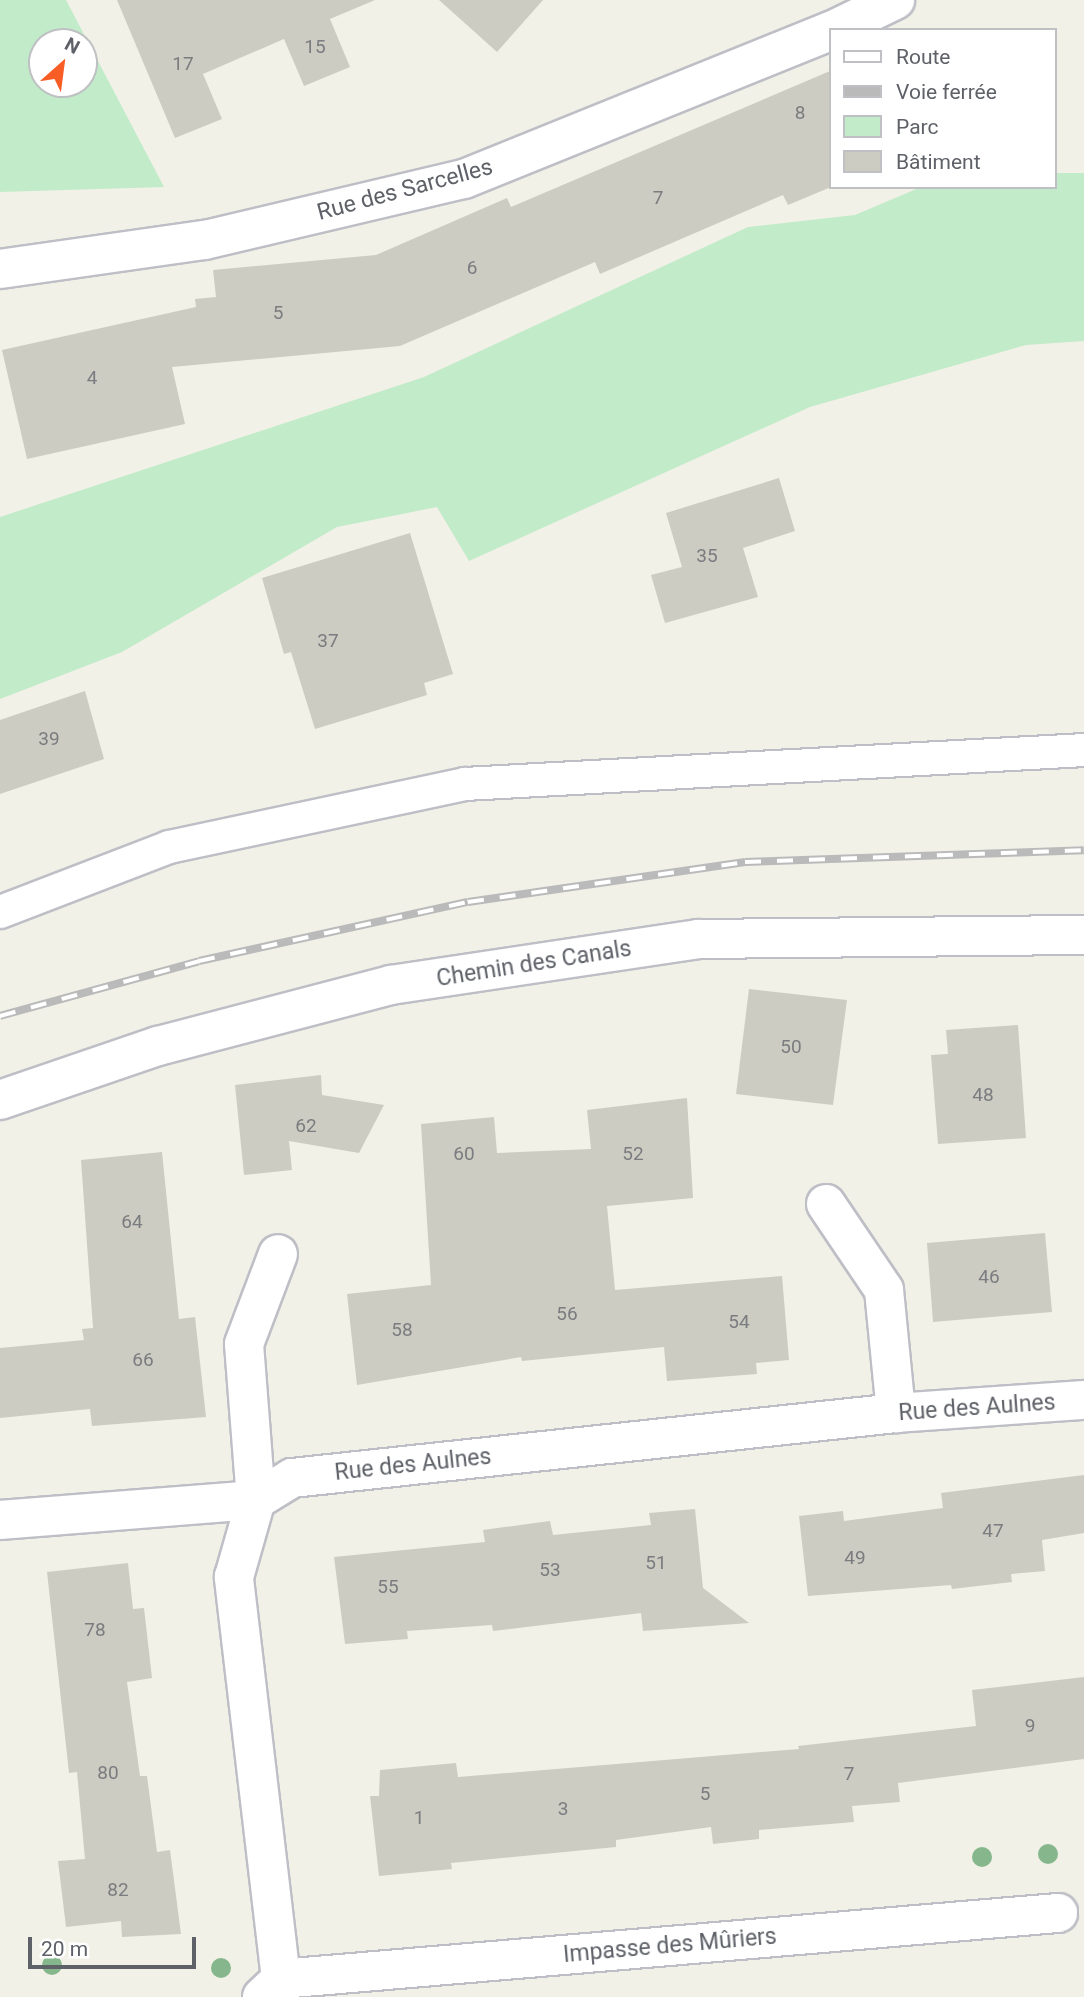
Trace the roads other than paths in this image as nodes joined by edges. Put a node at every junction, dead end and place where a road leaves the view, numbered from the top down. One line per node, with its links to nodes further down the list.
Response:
1 (895, 0): 2 (street, Rue des Sarcelles)
2 (835, 28)
3 (828, 31): 4 (street, Rue des Sarcelles)
4 (0, 269)
5 (1084, 750): 6 (lane)
6 (0, 912)
7 (1084, 936): 8 (street, Chemin des Canals)
8 (0, 1100)
9 (826, 1204): 12 (street)
10 (278, 1254): 13 (street)
11 (1084, 1400): 12 (street, Rue des Aulnes)
12 (896, 1413): 13 (street, Rue des Aulnes)
13 (256, 1500): 14 (street); 16 (street)
14 (0, 1520)
15 (1058, 1913): 16 (street, Impasse des Mûriers)
16 (272, 1988)

